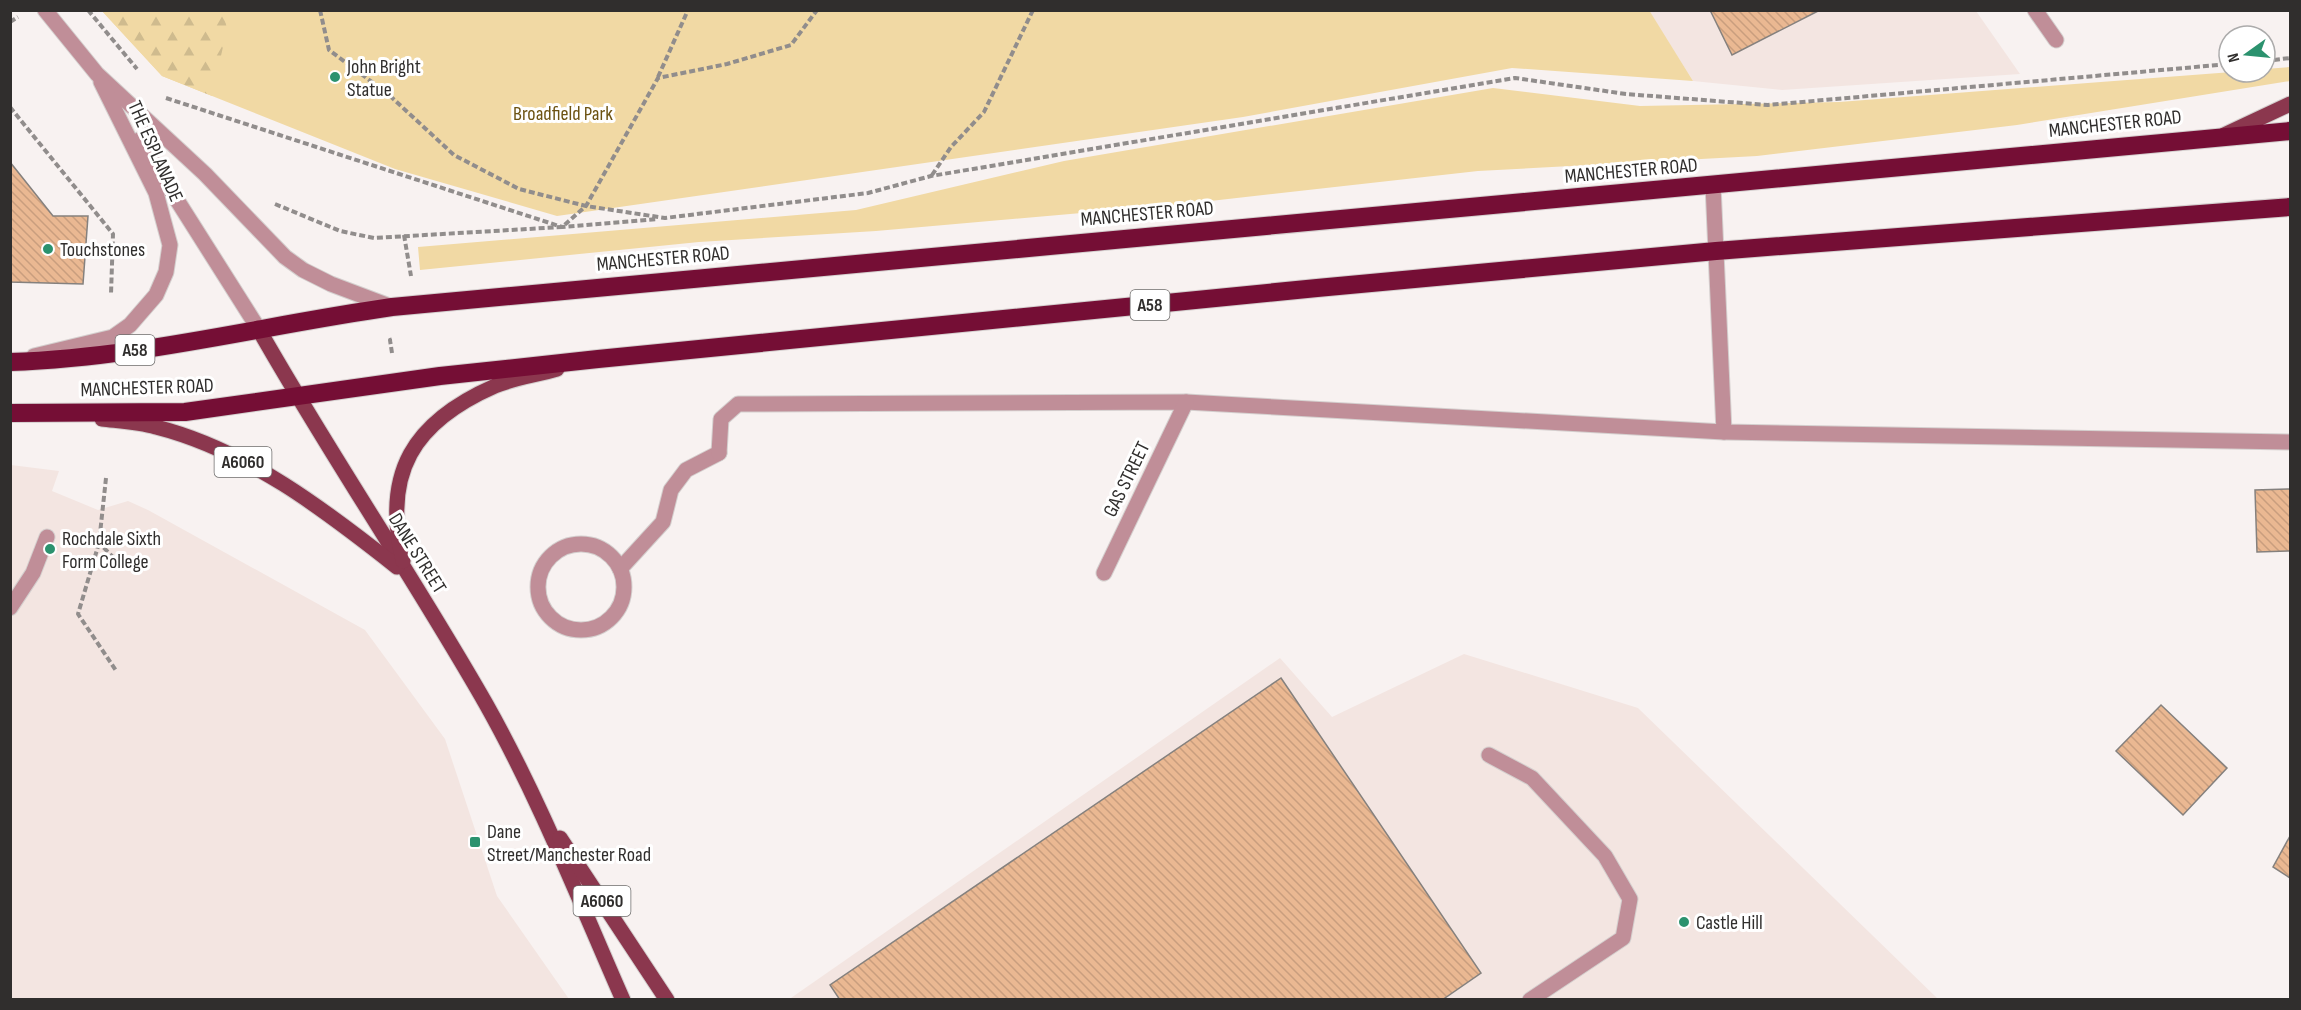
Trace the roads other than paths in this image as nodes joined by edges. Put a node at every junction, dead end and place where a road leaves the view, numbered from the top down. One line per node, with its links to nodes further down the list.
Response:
1 (45, 10): 4 (street, THE ESPLANADE)
2 (2036, 10): 3 (street)
3 (2056, 40)
4 (97, 74): 11 (street, THE ESPLANADE); 12 (street, THE ESPLANADE); 14 (street, THE ESPLANADE)
5 (2290, 104): 7 (main road)
6 (2290, 131): 7 (highway, MANCHESTER ROAD / A58)
7 (2224, 135): 8 (highway, MANCHESTER ROAD / A58)
8 (1713, 185): 10 (street); 11 (highway, MANCHESTER ROAD / A58)
9 (2290, 207): 10 (highway, MANCHESTER ROAD / A58)
10 (1716, 251): 13 (highway, MANCHESTER ROAD / A58); 19 (street)
11 (392, 307): 12 (highway, MANCHESTER ROAD / A58)
12 (258, 328): 14 (highway, MANCHESTER ROAD / A58); 15 (main road, DANE STREET / A6060)
13 (598, 359): 15 (highway, MANCHESTER ROAD / A58); 24 (main road)
14 (11, 362)
15 (297, 396): 17 (highway, MANCHESTER ROAD / A58); 24 (main road, DANE STREET / A6060)
16 (1186, 402): 19 (street); 22 (street); 23 (street, GAS STREET)
17 (53, 412): 18 (highway, MANCHESTER ROAD / A58); 24 (main road, A6060)
18 (10, 413)
19 (1724, 432): 20 (street)
20 (2290, 442)
21 (47, 537): 25 (street)
22 (620, 569): 22 (street)
23 (1104, 573)
24 (406, 574): 27 (main road, DANE STREET / A6060)
25 (10, 608)
26 (1489, 755): 30 (street)
27 (536, 803): 28 (main road, DANE STREET / A6060); 29 (main road, DANE STREET / A6060)
28 (621, 996)
29 (667, 999)
30 (1530, 999)

